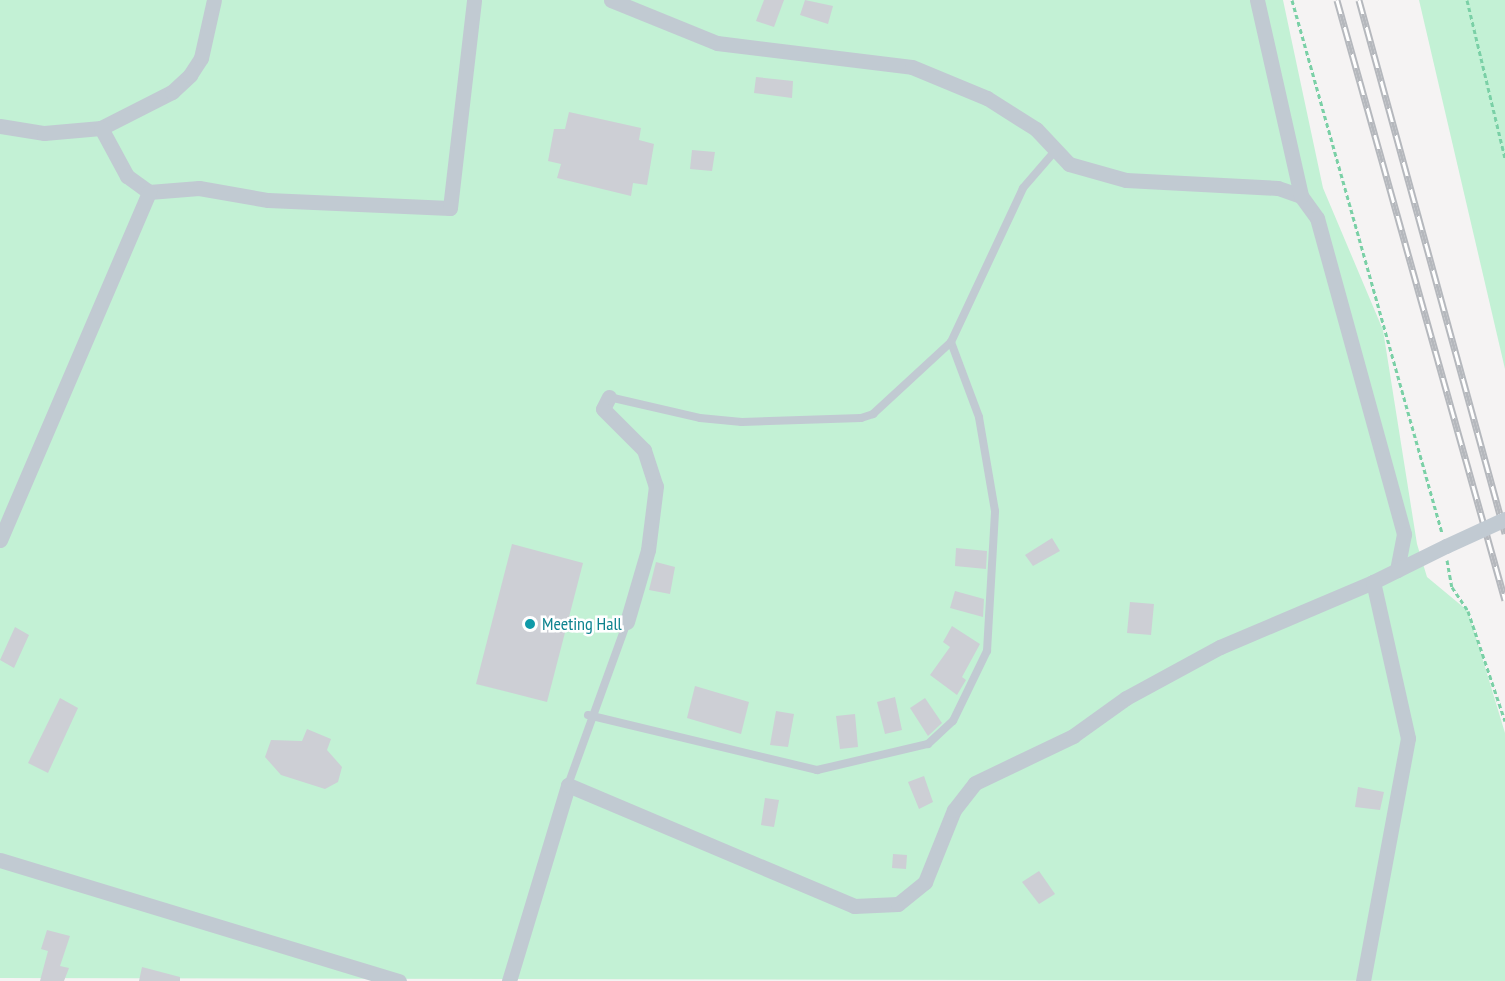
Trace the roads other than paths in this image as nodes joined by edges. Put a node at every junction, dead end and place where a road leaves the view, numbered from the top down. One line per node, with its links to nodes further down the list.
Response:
1 (214, 0): 6 (street)
2 (474, 0): 8 (street)
3 (611, 0): 7 (street)
4 (1257, 0): 9 (street)
5 (0, 126): 6 (street)
6 (101, 128): 8 (street)
7 (1055, 151): 9 (street); 10 (lane)
8 (149, 192): 13 (street)
9 (1301, 195): 14 (street)
10 (951, 342): 11 (lane); 17 (lane)
11 (609, 397): 16 (street)
12 (1505, 519): 14 (street, bridge)
13 (0, 540)
14 (1397, 570): 15 (street)
15 (1373, 582): 18 (street); 22 (street)
16 (627, 622): 17 (lane)
17 (589, 716): 18 (lane)
18 (568, 785): 21 (street)
19 (0, 860): 20 (street)
20 (399, 981)
21 (509, 981)
22 (1364, 981)

